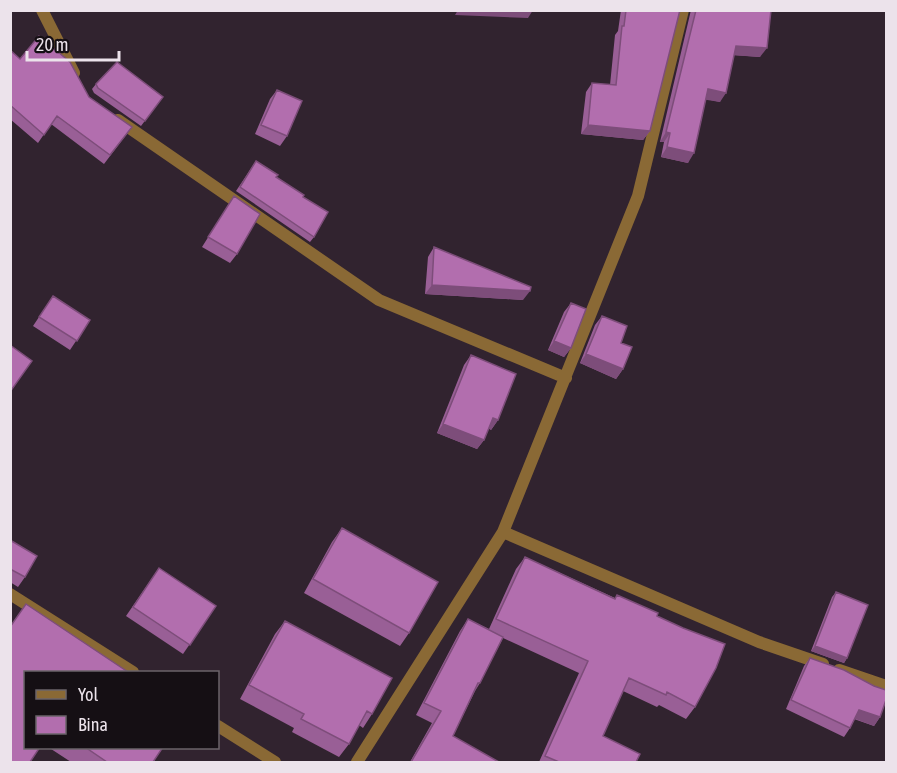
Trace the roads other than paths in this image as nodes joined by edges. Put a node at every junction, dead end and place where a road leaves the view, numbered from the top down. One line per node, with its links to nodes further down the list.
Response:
1 (42, 10): 3 (street)
2 (683, 10): 5 (street)
3 (78, 80)
4 (107, 112): 5 (street)
5 (566, 378): 6 (street)
6 (502, 532): 9 (street); 12 (street)
7 (10, 594): 8 (street)
8 (132, 671)
9 (886, 686)
10 (219, 727): 11 (street)
11 (275, 762)
12 (357, 762)

